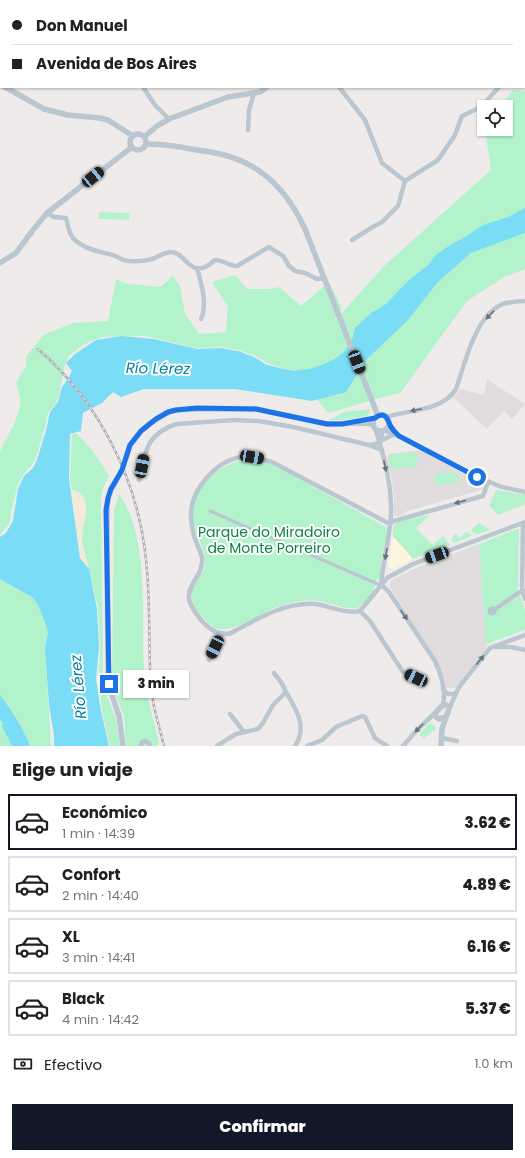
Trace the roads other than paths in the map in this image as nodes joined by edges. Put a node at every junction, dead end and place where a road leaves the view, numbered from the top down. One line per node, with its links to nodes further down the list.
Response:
1 (7, 88): 9 (street)
2 (144, 88): 7 (street)
3 (266, 88): 6 (street)
4 (340, 88): 13 (street)
5 (498, 88): 13 (street)
6 (254, 93): 7 (street); 8 (street)
7 (169, 119): 10 (street)
8 (248, 130)
9 (133, 136): 10 (street); 12 (street)
10 (144, 137): 11 (street)
11 (146, 144): 12 (street); 18 (street)
12 (132, 147): 14 (street)
13 (405, 181): 15 (street)
14 (47, 213): 16 (street); 17 (street)
15 (352, 240)
16 (0, 263)
17 (197, 268): 18 (street); 20 (street)
18 (324, 278): 21 (street)
19 (525, 300): 22 (street, one-way to 22)
20 (201, 319)
21 (376, 417): 22 (street); 24 (street); 25 (street)
22 (386, 417): 23 (street)
23 (389, 423): 26 (street); 28 (street)
24 (342, 424): 25 (street); 65 (street)
25 (374, 426): 26 (street); 29 (street)
26 (383, 430): 27 (street); 30 (street)
27 (393, 435): 28 (street); 30 (street)
28 (399, 436): 34 (street)
29 (378, 437): 30 (street); 31 (street)
30 (380, 442): 31 (street); 32 (street)
31 (369, 445): 32 (street); 33 (street)
32 (382, 450): 38 (street, one-way to 38)
33 (139, 480)
34 (488, 482): 35 (street); 38 (street, one-way to 38)
35 (525, 492)
36 (210, 511): 40 (street)
37 (524, 522): 39 (street); 40 (street)
38 (390, 524): 40 (street, one-way to 40); 44 (street)
39 (524, 550): 41 (street)
40 (381, 585): 43 (street); 51 (street, one-way to 51)
41 (524, 594): 42 (street)
42 (494, 610)
43 (360, 611): 44 (street); 50 (street)
44 (222, 634): 48 (street)
45 (525, 635): 46 (street)
46 (494, 646): 47 (street); 53 (street, one-way to 46)
47 (525, 650)
48 (209, 660)
49 (274, 673): 52 (street)
50 (416, 678)
51 (443, 689): 53 (street); 54 (street)
52 (286, 692): 61 (street); 69 (street)
53 (455, 694): 55 (street)
54 (443, 705): 55 (street); 56 (street)
55 (449, 709): 58 (street)
56 (436, 712): 59 (street); 73 (street, one-way to 73)
57 (230, 714): 61 (street)
58 (446, 717): 59 (street); 60 (street)
59 (439, 719): 60 (street)
60 (442, 729): 62 (street)
61 (244, 732): 68 (street)
62 (442, 738): 64 (street); 74 (street)
63 (322, 740): 70 (street); 71 (street); 72 (street)
64 (457, 741)
65 (123, 746)
66 (140, 746): 67 (street)
67 (150, 746)
68 (217, 746)
69 (295, 746)
70 (307, 746)
71 (317, 746)
72 (387, 746)
73 (403, 746)
74 (441, 746)

